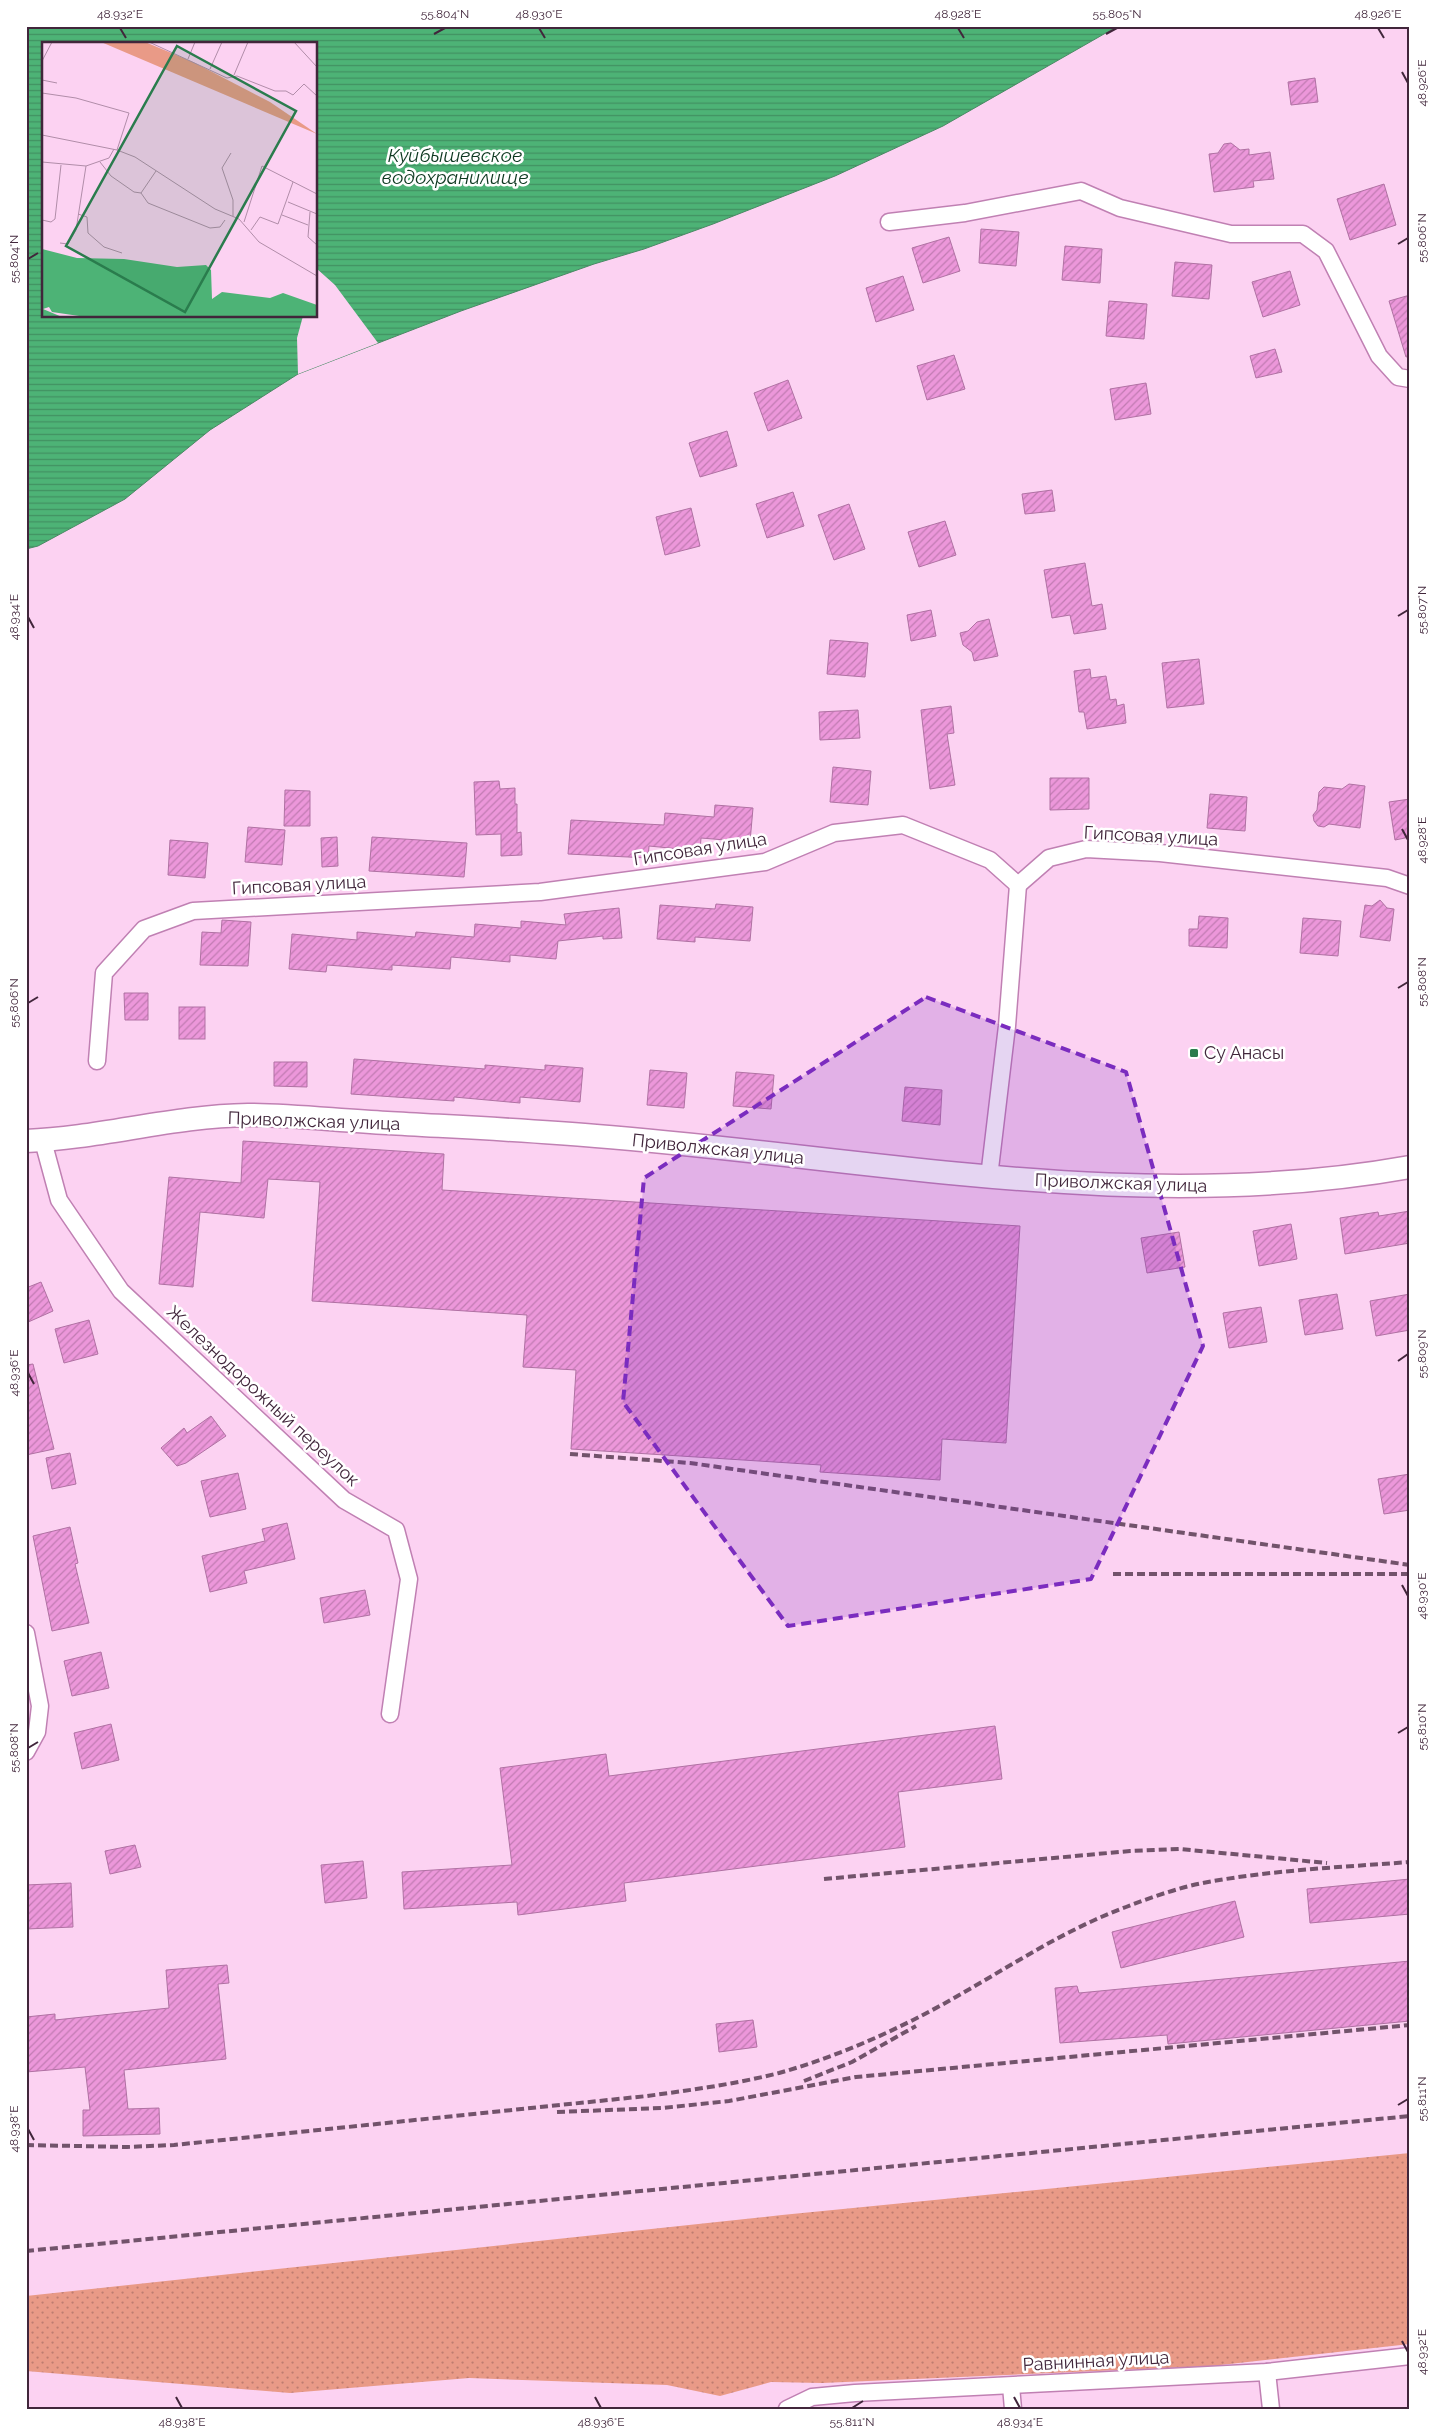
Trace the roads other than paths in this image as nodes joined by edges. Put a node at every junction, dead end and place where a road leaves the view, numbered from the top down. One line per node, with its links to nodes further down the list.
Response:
1 (889, 222): 2 (street)
2 (1410, 379)
3 (1018, 884): 4 (street, Гипсовая улица); 5 (street, Гипсовая улица); 8 (street)
4 (1410, 886)
5 (97, 1061)
6 (35, 1141): 8 (main road, Приволжская улица); 10 (street, Железнодорожный переулок)
7 (1410, 1167): 8 (main road, Приволжская улица)
8 (989, 1177)
9 (26, 1633): 11 (street)
10 (390, 1714)
11 (26, 1752)
12 (1410, 2356): 13 (street, Равнинная улица)
13 (1267, 2372): 14 (street, Равнинная улица); 17 (street)
14 (1011, 2386): 15 (street, Равнинная улица); 16 (street)
15 (787, 2409)
16 (1014, 2409)
17 (1271, 2409)

